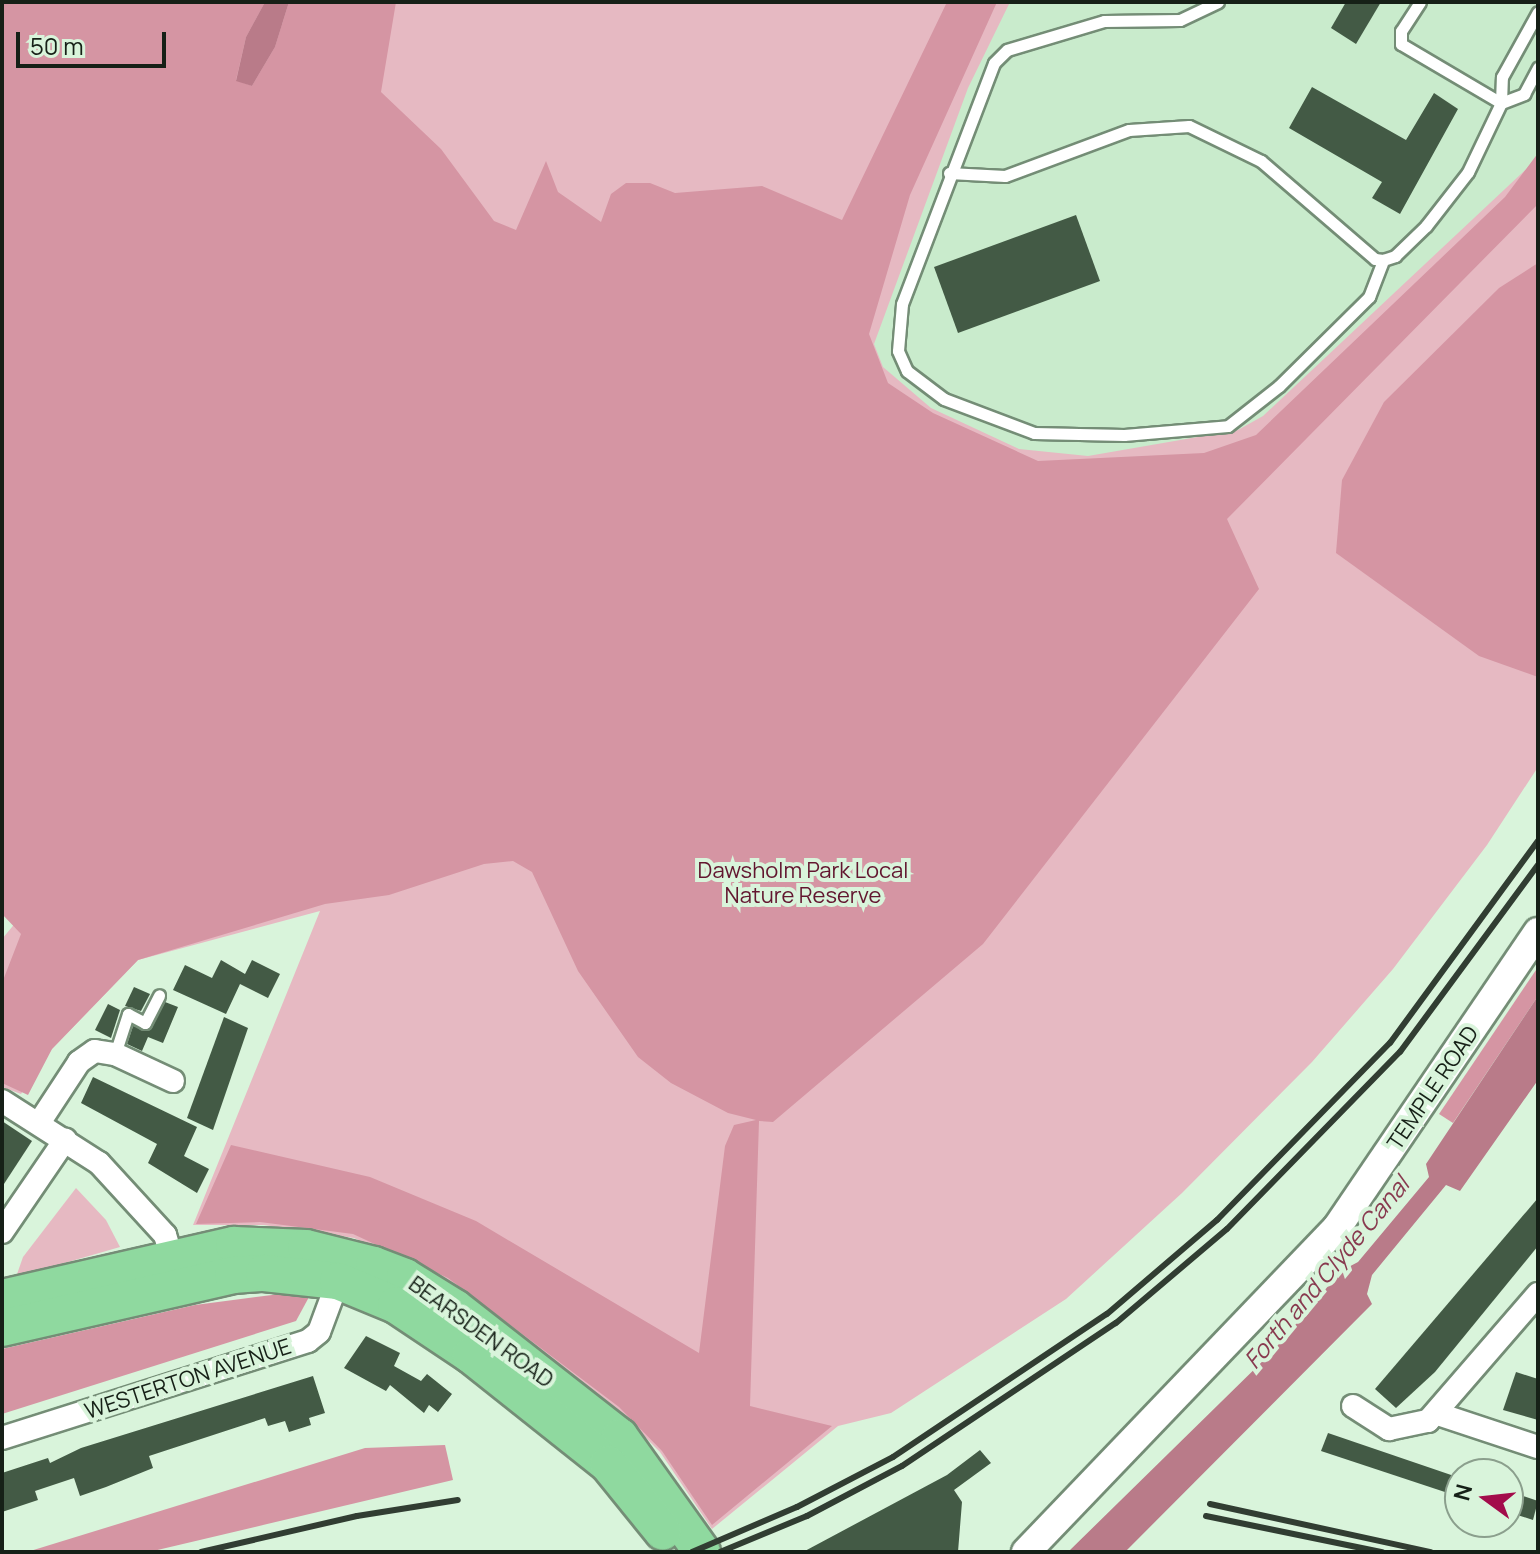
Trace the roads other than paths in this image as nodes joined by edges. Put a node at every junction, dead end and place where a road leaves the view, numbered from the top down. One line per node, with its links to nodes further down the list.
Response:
1 (1218, 2): 6 (lane)
2 (1420, 2): 5 (lane)
3 (1538, 12): 5 (lane)
4 (1538, 68): 5 (lane)
5 (1501, 103): 7 (lane)
6 (949, 173): 7 (lane); 7 (lane)
7 (1383, 260)
8 (1538, 932): 28 (street, TEMPLE ROAD)
9 (159, 995): 10 (lane)
10 (115, 1054): 11 (street); 13 (street)
11 (173, 1081)
12 (2, 1101): 13 (street)
13 (39, 1123): 14 (street)
14 (65, 1140): 15 (street); 16 (street)
15 (2, 1232)
16 (176, 1272): 17 (main road, BEARSDEN ROAD); 19 (main road, BEARSDEN ROAD); 20 (main road, BEARSDEN ROAD); 23 (main road, BEARSDEN ROAD)
17 (338, 1281): 23 (main road, BEARSDEN ROAD); 24 (street, WESTERTON AVENUE)
18 (1538, 1294): 22 (street)
19 (2, 1298)
20 (2, 1328)
21 (1353, 1406): 22 (street)
22 (1438, 1414): 25 (street)
23 (578, 1421): 26 (main road, BEARSDEN ROAD); 27 (main road, BEARSDEN ROAD)
24 (2, 1438)
25 (1538, 1447)
26 (678, 1552)
27 (702, 1552)
28 (1026, 1552)

